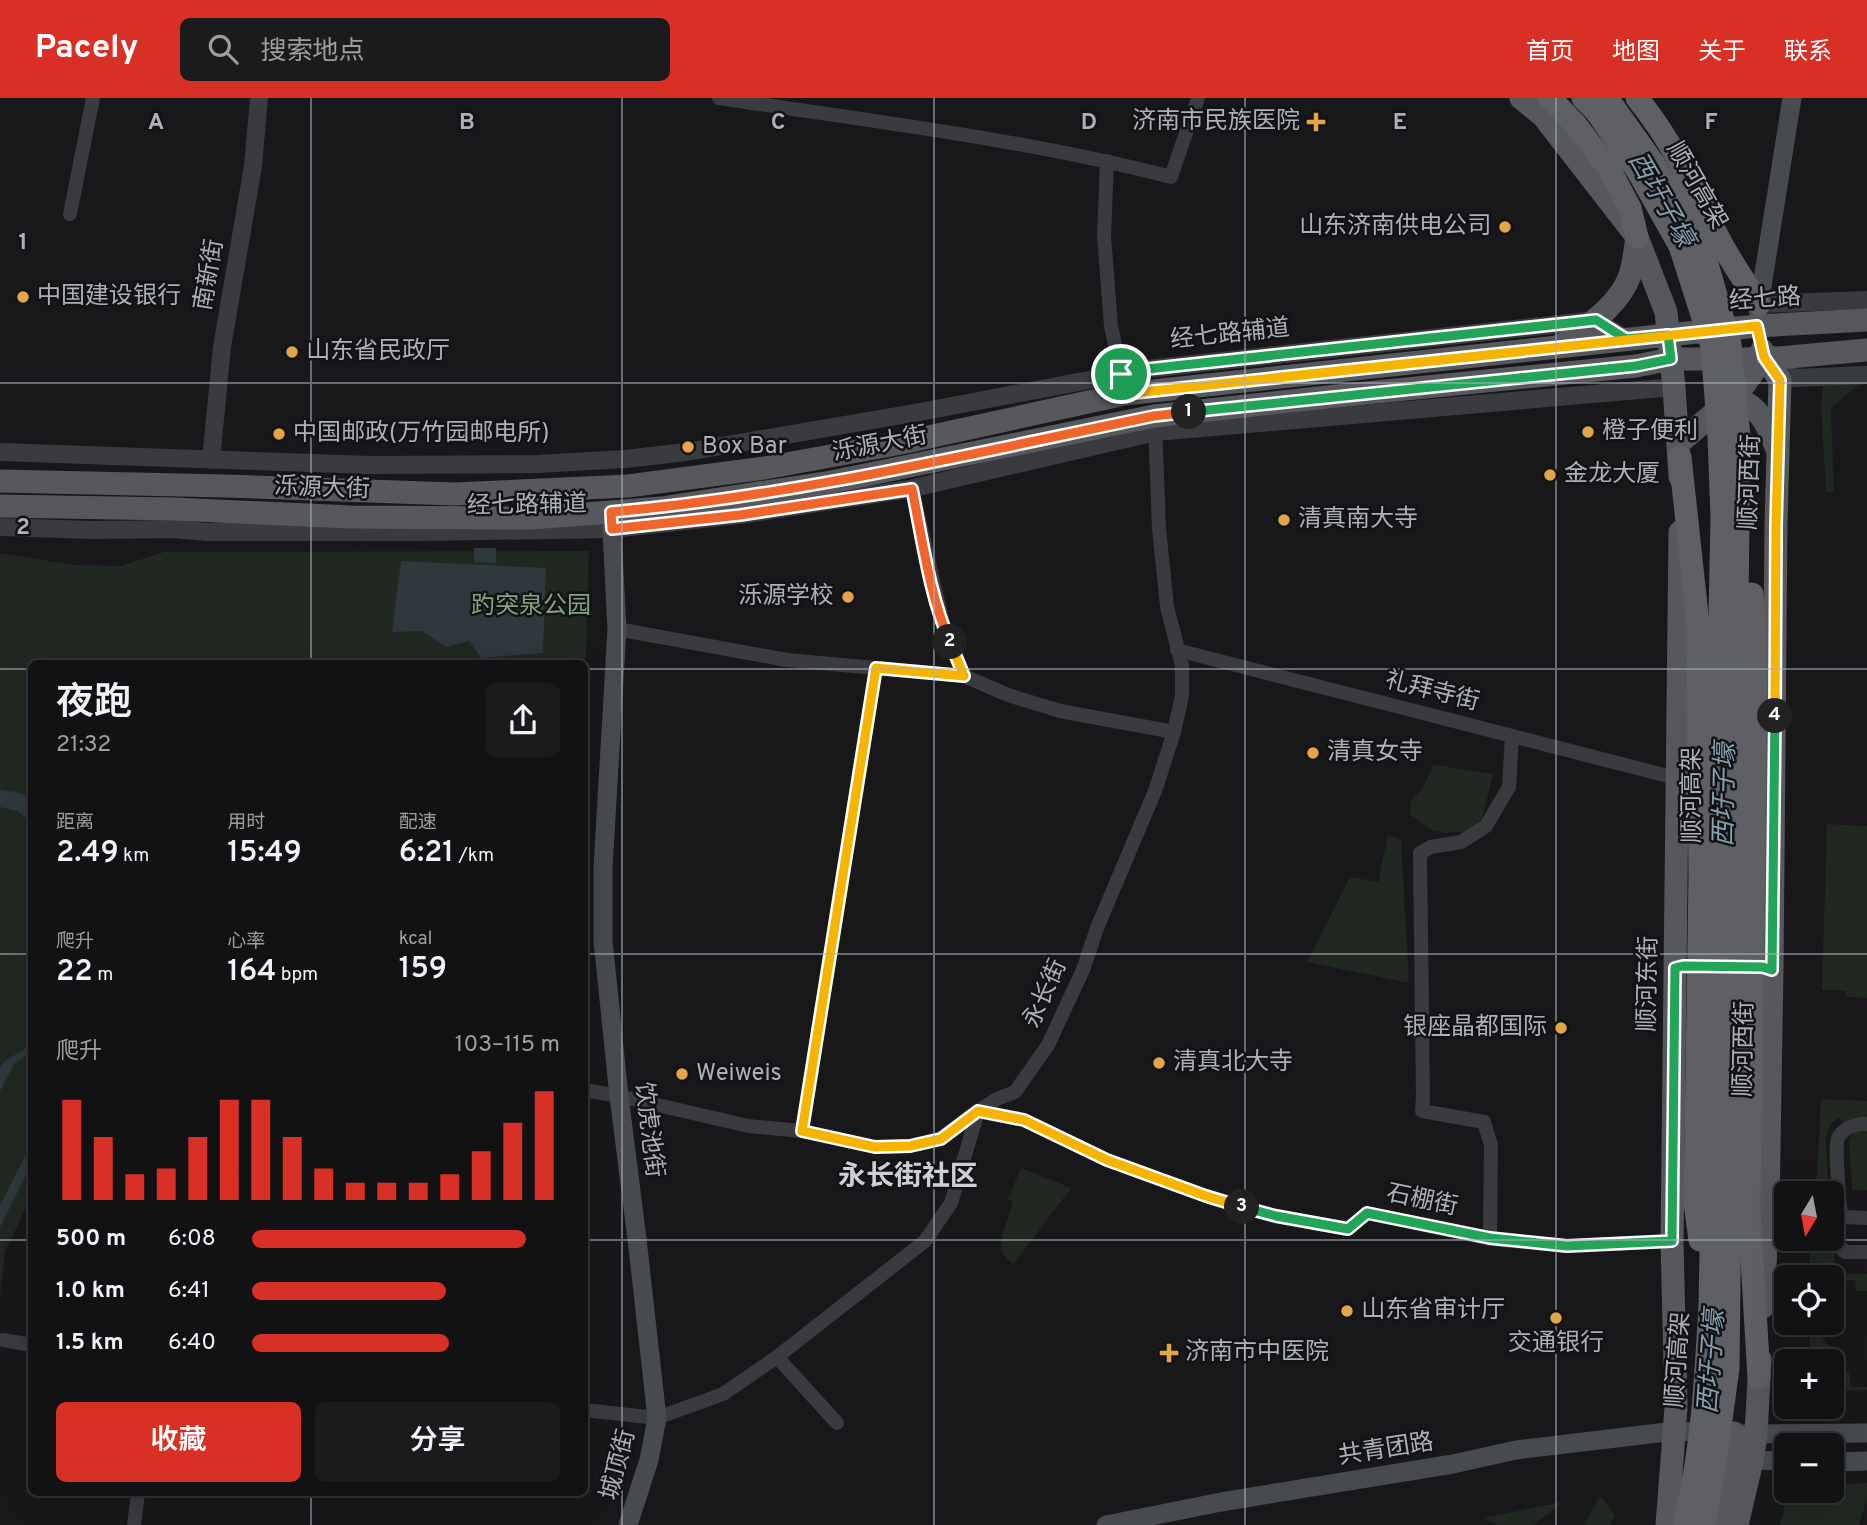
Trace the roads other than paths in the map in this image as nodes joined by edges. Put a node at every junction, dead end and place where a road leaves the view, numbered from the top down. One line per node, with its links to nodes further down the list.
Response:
1 (93, 98): 12 (street)
2 (259, 98): 32 (street, 南新街)
3 (719, 98): 11 (street)
4 (1198, 98): 11 (street)
5 (1521, 98): 13 (main road, 顺河东街)
6 (1550, 98): 13 (highway)
7 (1583, 98): 61 (highway, 顺河高架, bridge)
8 (1607, 98): 28 (highway, 顺河高架, bridge)
9 (1637, 98): 15 (highway)
10 (1792, 98): 15 (main road)
11 (1107, 161): 25 (street)
12 (70, 214)
13 (1637, 237): 16 (main road); 18 (main road, 顺河东街)
14 (1867, 300): 15 (street)
15 (1752, 319): 17 (main road, 经七路); 18 (main road, 经七路, bridge); 24 (main road, 顺河西街)
16 (1596, 320): 19 (street); 20 (main road); 25 (street, 经七路辅道)
17 (1867, 320)
18 (1678, 334): 19 (main road, 泺源大街); 22 (main road, 顺河东街)
19 (1626, 339): 20 (main road, 泺源大街)
20 (1559, 346): 25 (main road, 泺源大街)
21 (1867, 350): 24 (main road)
22 (1682, 359): 24 (main road, 泺源大街, bridge); 26 (main road, 顺河东街); 27 (main road, 泺源大街)
23 (1867, 375): 24 (street)
24 (1754, 377): 29 (main road); 31 (main road); 31 (main road, 顺河西街)
25 (1123, 384): 32 (street, 经七路辅道); 33 (main road, 泺源大街)
26 (1674, 387): 27 (street, 经七路辅道); 29 (main road, 顺河东街)
27 (1155, 424): 34 (street, 经七路辅道); 36 (main road, 泺源大街); 39 (street, 永长街)
28 (1739, 436): 65 (highway, bridge); 83 (highway, 顺河高架, bridge)
29 (1679, 450): 44 (main road, 顺河东街); 61 (highway, bridge)
30 (0, 452): 32 (street, 经七路辅道)
31 (1779, 453): 46 (main road, 顺河西街)
32 (211, 460)
33 (0, 481)
34 (912, 489): 36 (street, 经七路辅道); 41 (street)
35 (0, 506): 36 (main road, 泺源大街)
36 (611, 521): 37 (street, 经七路辅道); 38 (main road, 饮虎池街)
37 (0, 527)
38 (617, 629): 40 (street); 48 (main road, 饮虎池街)
39 (1177, 650): 42 (street, 永长街); 43 (street, 礼拜寺街)
40 (876, 668): 41 (street); 51 (street)
41 (964, 676): 42 (street)
42 (1174, 732): 49 (street, 永长街)
43 (1512, 736): 44 (street, 礼拜寺街); 56 (street)
44 (1676, 778): 45 (main road, 顺河东街)
45 (1675, 964): 46 (main road, bridge); 57 (main road, 顺河东街)
46 (1772, 965): 52 (main road, 顺河西街)
47 (588, 1091): 48 (street, 永长街)
48 (619, 1096): 51 (street, 永长街); 67 (main road, 饮虎池街)
49 (978, 1111): 51 (street, 永长街); 56 (street, 石棚街); 64 (street)
50 (1867, 1124): 53 (street)
51 (802, 1131)
52 (1776, 1181)
53 (1837, 1181)
54 (1867, 1218): 55 (street)
55 (1844, 1222)
56 (1490, 1238): 57 (street, 石棚街)
57 (1672, 1241): 69 (main road, 顺河东街)
58 (1774, 1251): 65 (main road, 顺河西街)
59 (1844, 1251): 60 (street)
60 (1867, 1252)
61 (1710, 1304): 82 (highway, 顺河高架, bridge)
62 (3, 1340): 63 (street)
63 (28, 1345)
64 (777, 1357): 67 (street); 68 (street)
65 (1759, 1377): 71 (main road, 顺河西街)
66 (588, 1410): 67 (street)
67 (657, 1418): 79 (main road, 城顶街)
68 (837, 1423)
69 (1685, 1432): 71 (main road, 共青团路, bridge); 72 (main road, 顺河东街); 80 (main road, 共青团路)
70 (1867, 1433): 71 (main road, 共青团路)
71 (1739, 1434): 73 (main road, 顺河西街)
72 (1673, 1457): 73 (main road); 81 (main road, 顺河东街)
73 (1724, 1459): 74 (main road); 84 (main road, 顺河西街); 85 (main road, 顺河西街)
74 (1774, 1461)
75 (1867, 1461): 76 (main road)
76 (1844, 1462)
77 (138, 1496): 78 (street)
78 (134, 1525)
79 (628, 1525)
80 (1106, 1525)
81 (1667, 1525)
82 (1684, 1525)
83 (1704, 1525)
84 (1719, 1525)
85 (1737, 1525)

